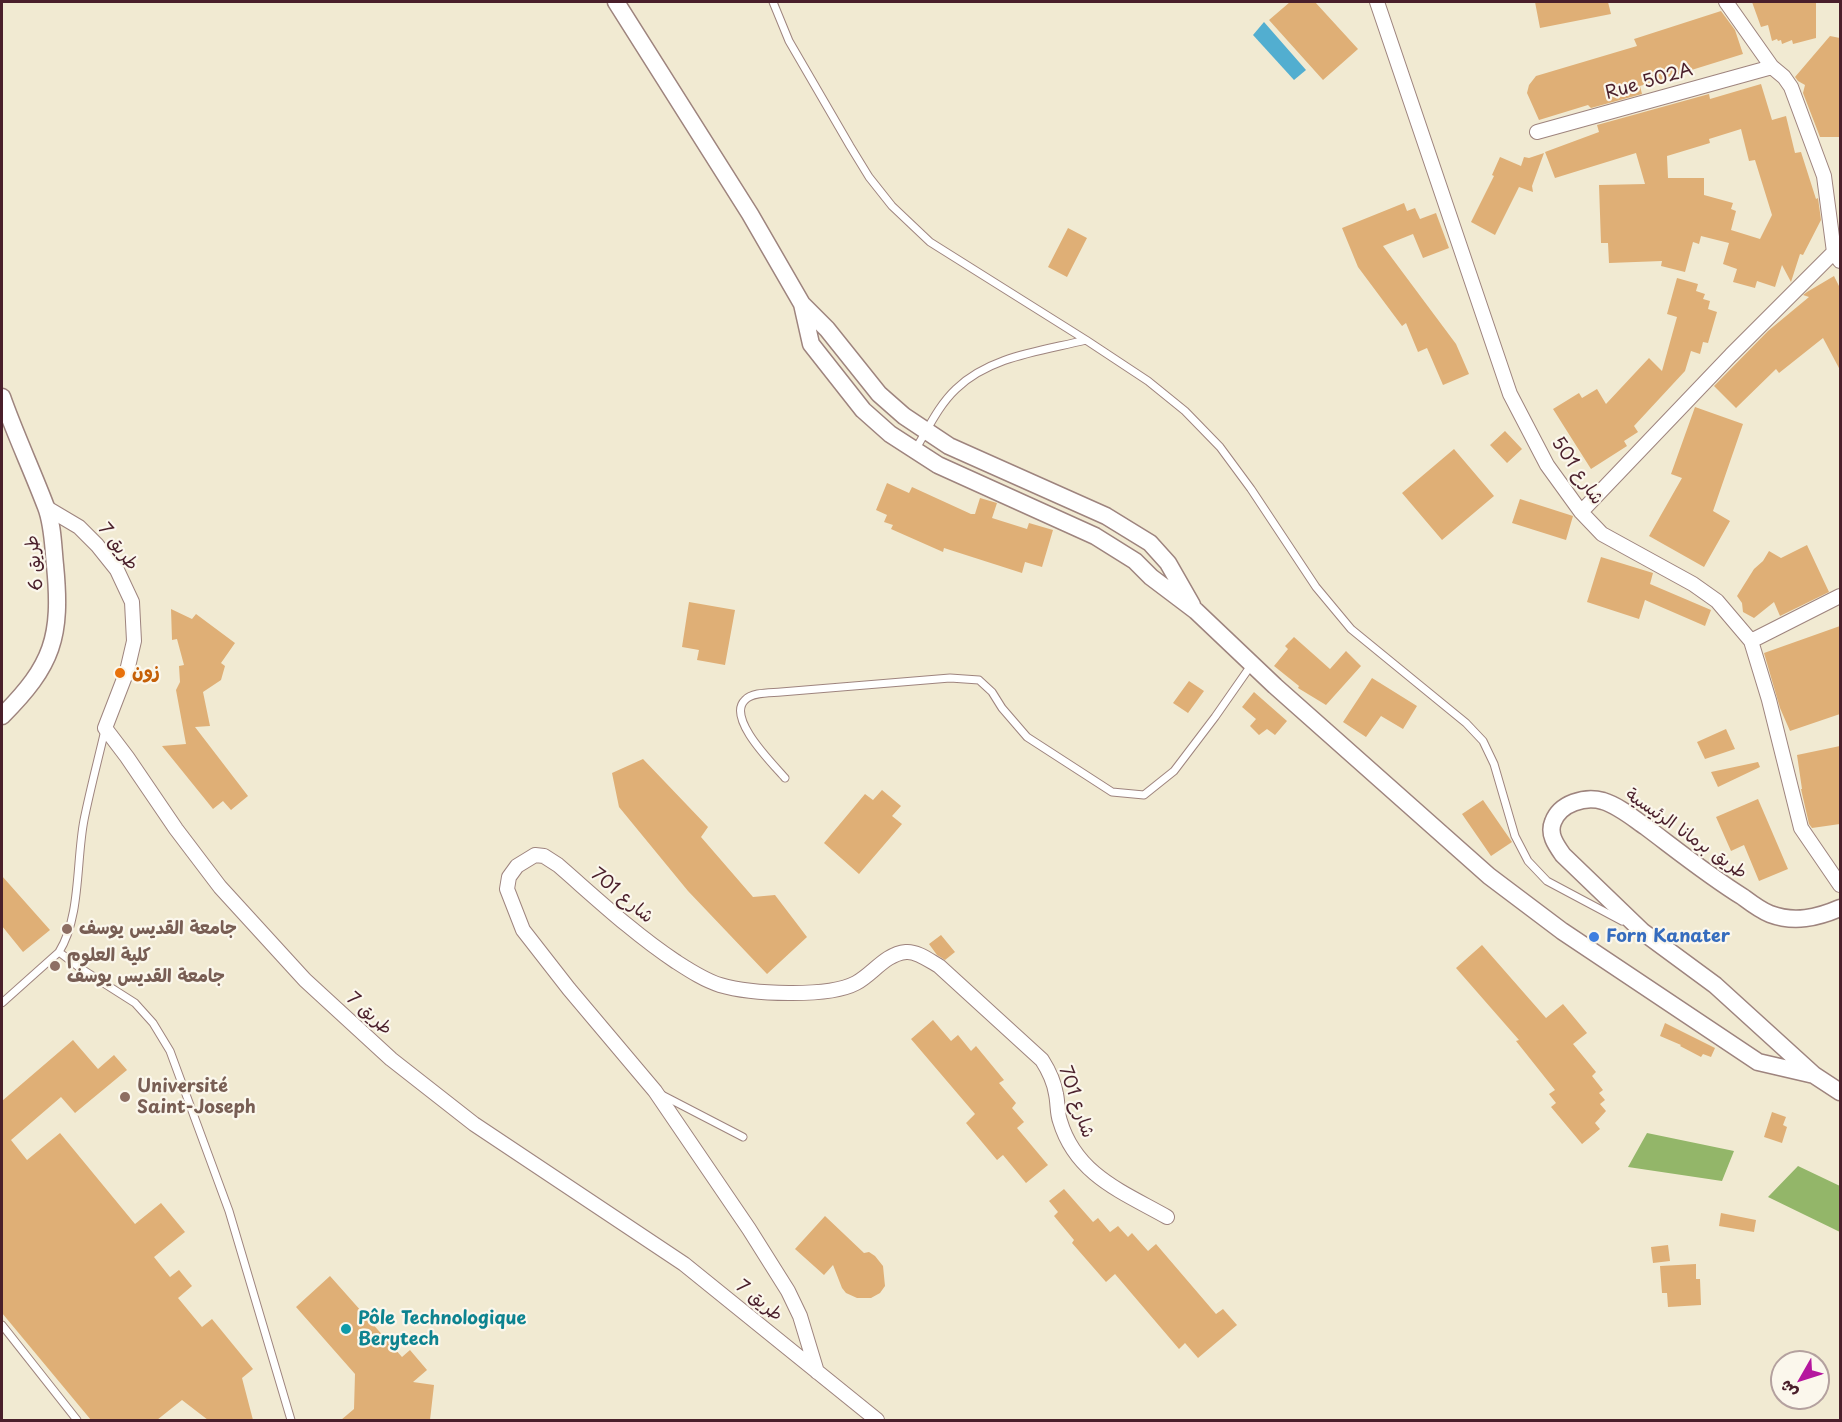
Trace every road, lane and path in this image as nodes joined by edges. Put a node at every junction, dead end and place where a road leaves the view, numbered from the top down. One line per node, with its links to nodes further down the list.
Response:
1 (616, 2): 8 (street)
2 (774, 2): 9 (lane)
3 (1377, 2): 14 (street, شارع 501)
4 (1726, 2): 5 (street)
5 (1772, 67): 6 (street, Rue 502A); 7 (street)
6 (1537, 132)
7 (1838, 256): 14 (street)
8 (802, 304): 11 (street); 12 (street)
9 (1086, 340): 11 (lane); 24 (lane)
10 (2, 397): 13 (street, طريق 6)
11 (927, 431): 12 (lane); 16 (street)
12 (915, 450): 16 (street)
13 (47, 508): 19 (street, طريق 6); 20 (street, طريق 7)
14 (1581, 512): 17 (street, شارع 501)
15 (1840, 597): 17 (street)
16 (1196, 611): 18 (street)
17 (1751, 641): 22 (street, شارع 501)
18 (1252, 664): 21 (lane); 27 (street)
19 (2, 716)
20 (105, 728): 25 (lane); 33 (street, طريق 7)
21 (785, 778)
22 (1840, 885)
23 (1840, 908): 24 (street, طريق برمانا الرئيسية)
24 (1643, 932): 27 (street, طريق برمانا الرئيسية)
25 (59, 951): 26 (lane); 35 (lane)
26 (2, 1003)
27 (1814, 1076): 29 (street, طريق برمانا الرئيسية)
28 (655, 1091): 30 (lane); 31 (street, شارع 701); 33 (street, شارع 701)
29 (1840, 1092)
30 (743, 1137)
31 (1167, 1217)
32 (2, 1325): 34 (lane)
33 (817, 1372): 36 (street, طريق 7)
34 (77, 1420)
35 (291, 1420)
36 (877, 1420)

